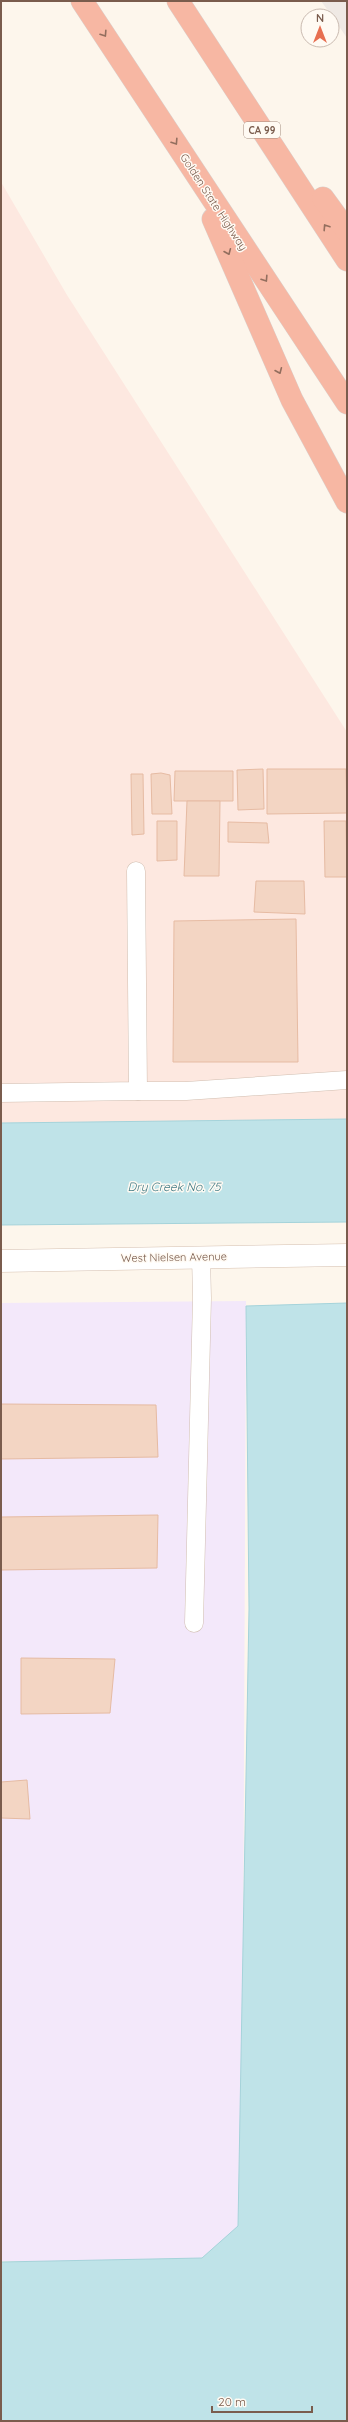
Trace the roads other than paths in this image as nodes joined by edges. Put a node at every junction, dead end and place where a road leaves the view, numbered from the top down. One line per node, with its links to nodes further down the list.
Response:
1 (82, 1): 4 (highway, Golden State Highway, one-way to 4)
2 (178, 1): 6 (highway, CA 99, one-way to 2)
3 (184, 1): 5 (highway)
4 (190, 165): 7 (highway, Golden State Highway, one-way to 7); 8 (highway, one-way to 8)
5 (347, 231)
6 (347, 260)
7 (347, 403)
8 (347, 502)
9 (136, 871): 11 (lane)
10 (347, 1080): 11 (lane)
11 (138, 1091): 12 (lane)
12 (1, 1092)
13 (347, 1255): 14 (street, West Nielsen Avenue)
14 (201, 1256): 15 (street, West Nielsen Avenue); 16 (lane)
15 (1, 1261)
16 (194, 1623)

